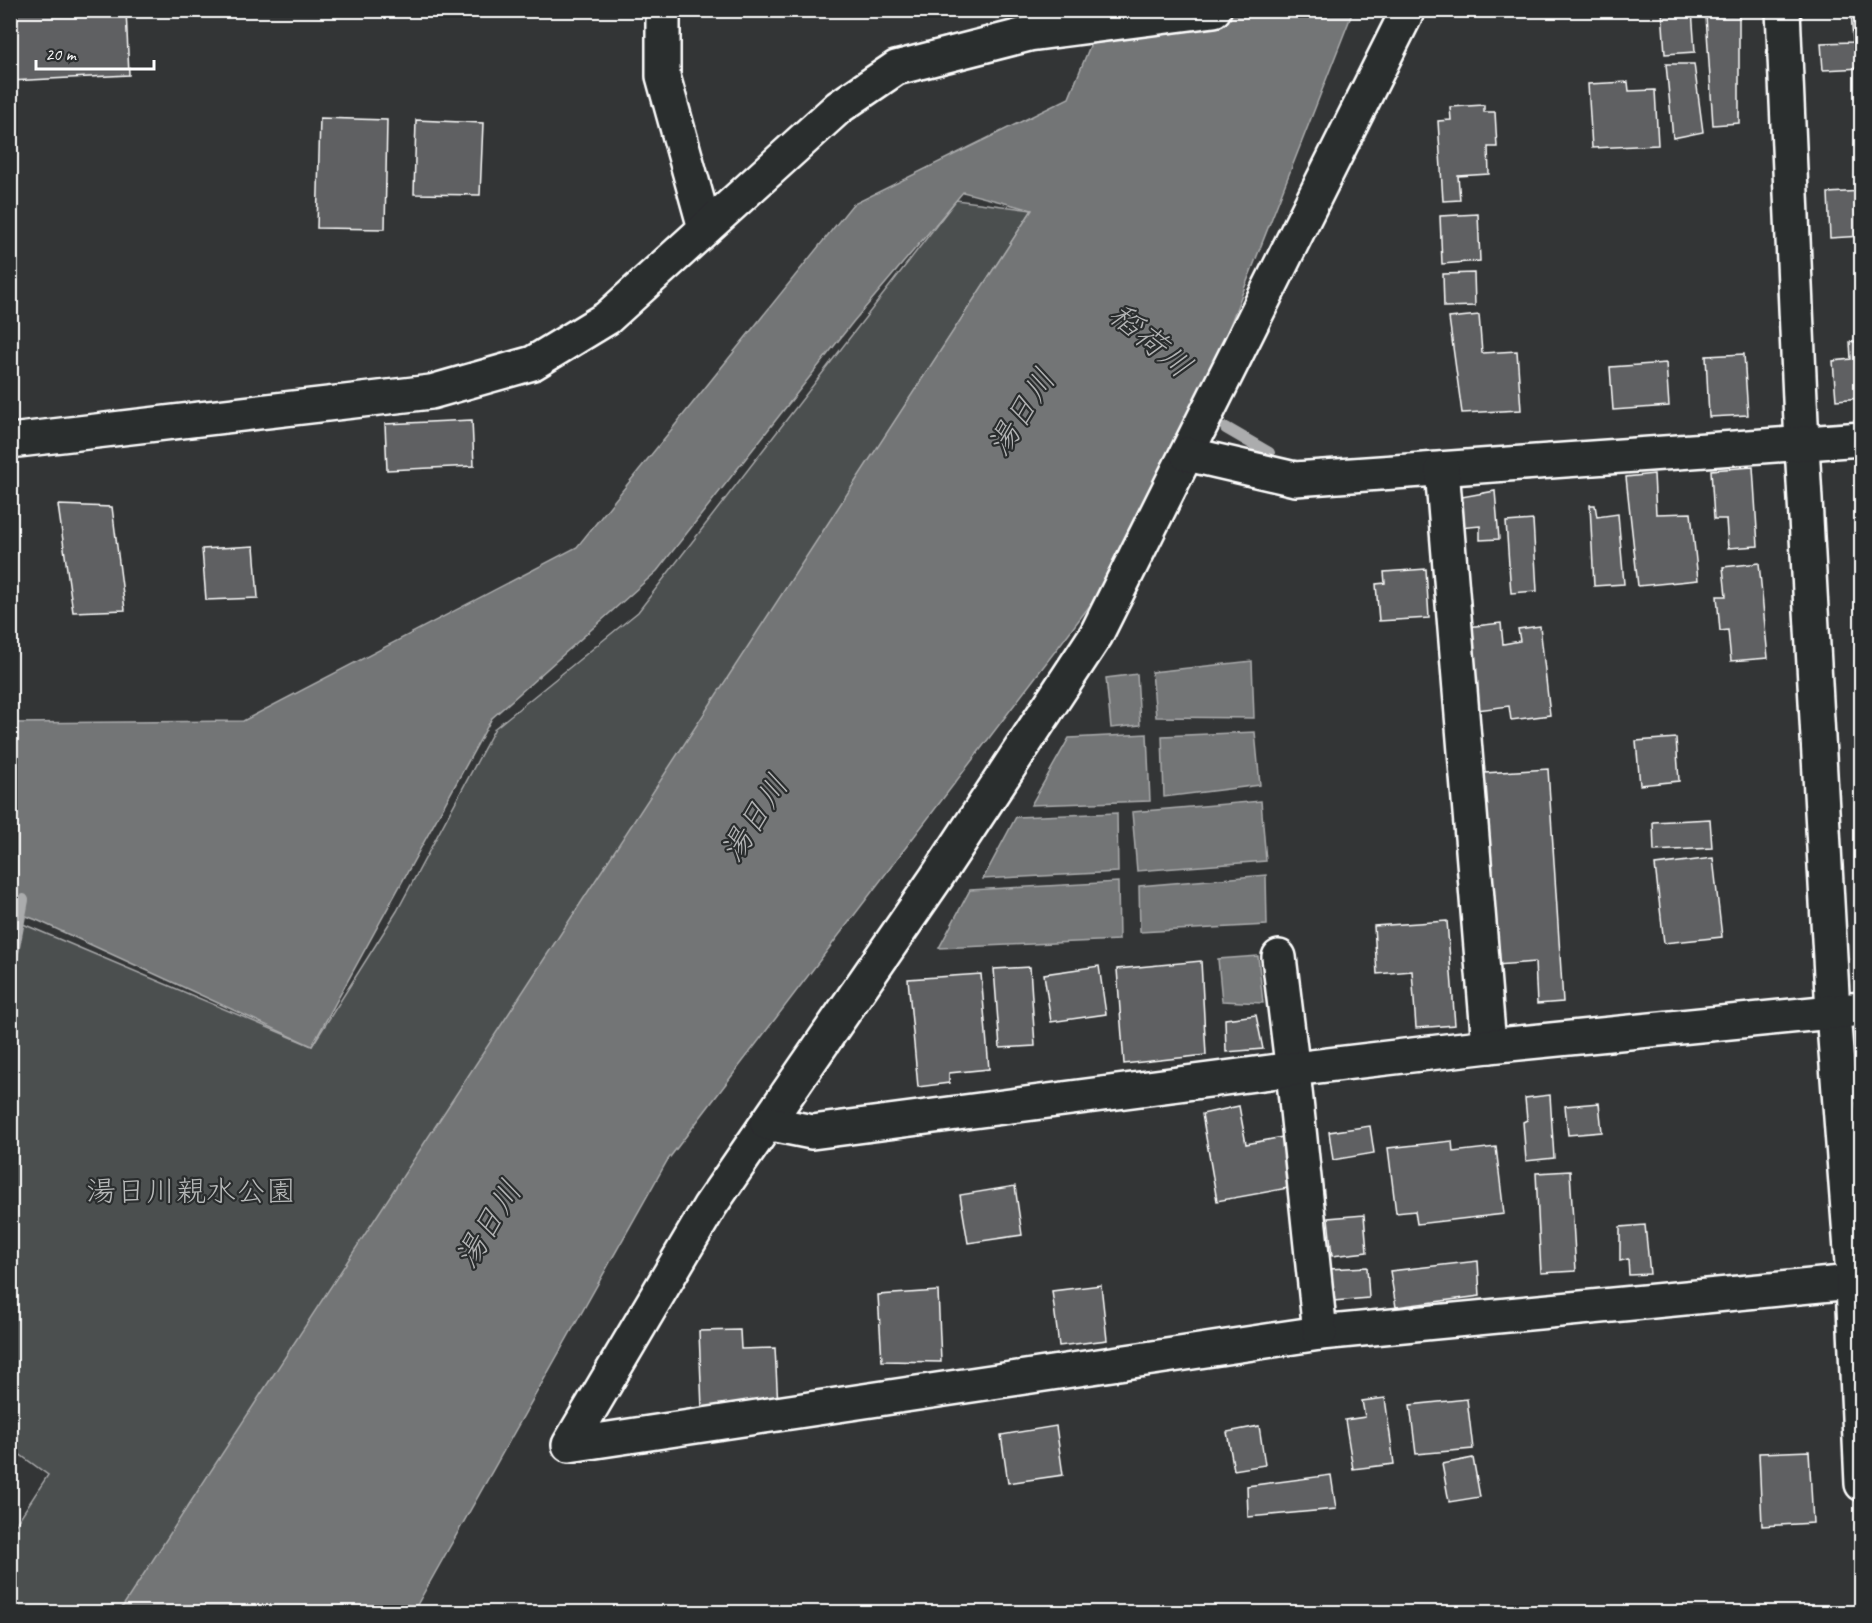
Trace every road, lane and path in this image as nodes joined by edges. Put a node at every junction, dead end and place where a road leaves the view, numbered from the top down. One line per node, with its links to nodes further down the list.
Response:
1 (663, 10): 5 (street)
2 (1214, 10): 5 (street)
3 (1408, 10): 9 (street)
4 (1783, 10): 8 (street)
5 (705, 228): 7 (street)
6 (1862, 439): 8 (street)
7 (10, 441)
8 (1802, 445): 10 (street); 12 (street)
9 (1187, 454): 10 (street); 15 (street)
10 (1442, 469): 13 (street)
11 (1279, 957): 14 (street)
12 (1847, 1011): 13 (street); 16 (street)
13 (1490, 1046): 14 (street)
14 (1293, 1069): 15 (street); 17 (street)
15 (767, 1123): 17 (street)
16 (1855, 1269): 17 (street); 18 (street)
17 (1320, 1333)
18 (1862, 1484)

